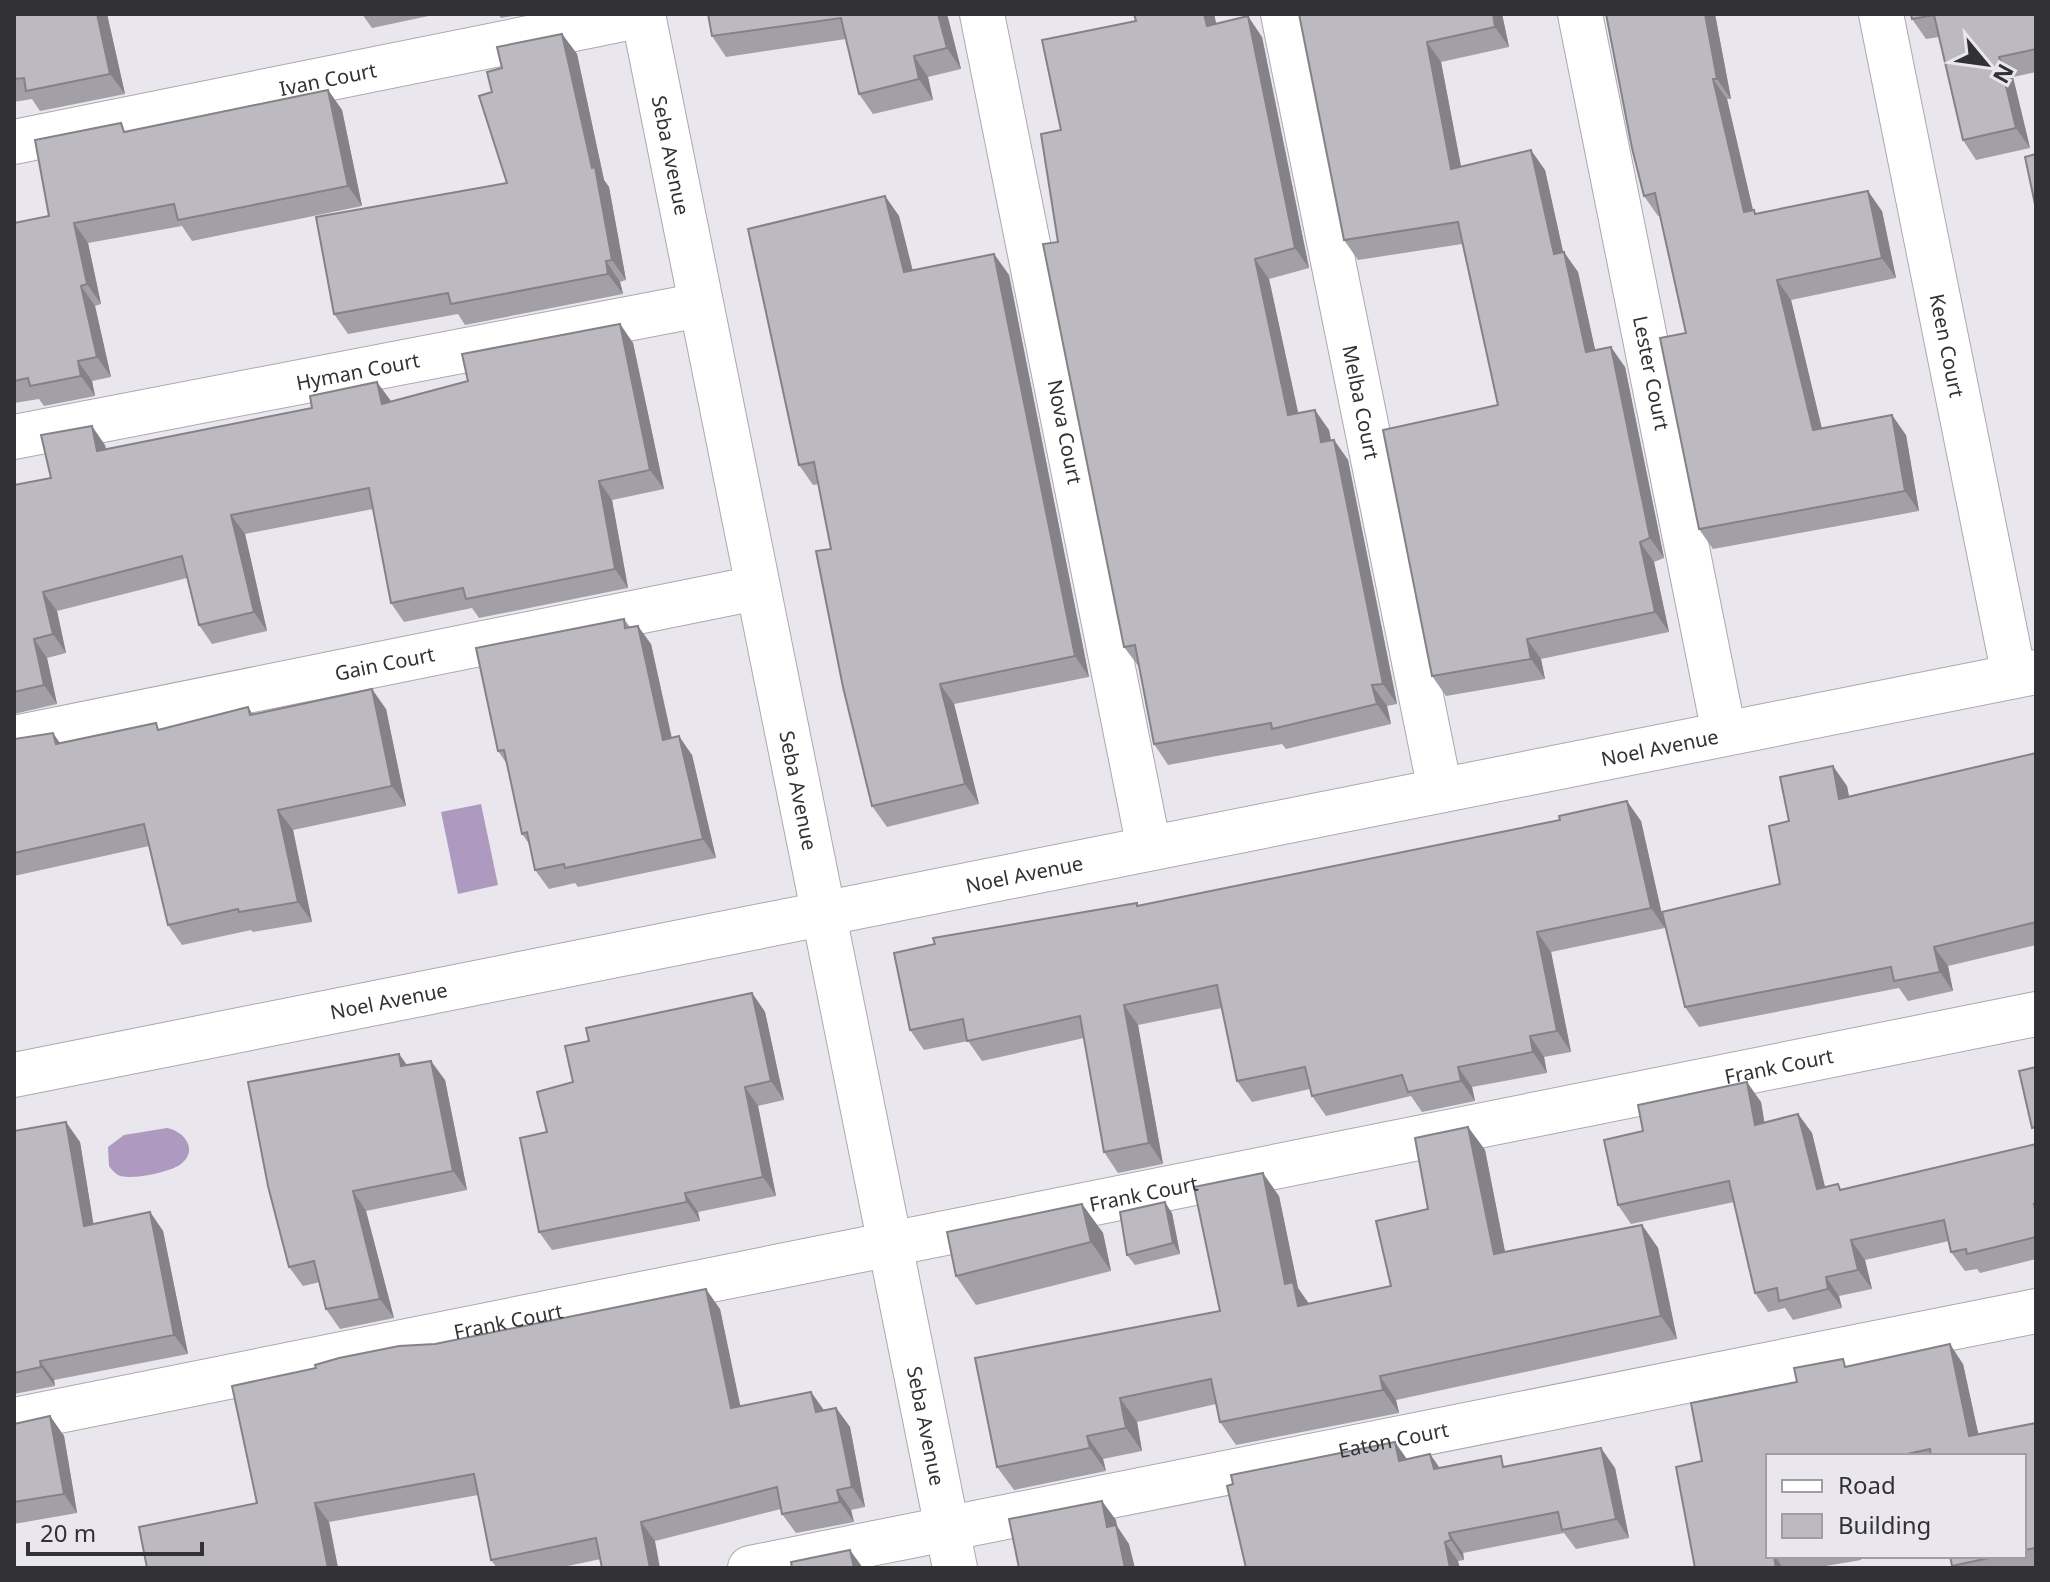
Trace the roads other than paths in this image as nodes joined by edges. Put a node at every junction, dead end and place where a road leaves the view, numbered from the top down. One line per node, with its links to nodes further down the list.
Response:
1 (643, 14): 6 (street, Ivan Court); 7 (street, Seba Avenue)
2 (982, 14): 14 (street, Nova Court)
3 (1283, 14): 13 (street, Melba Court)
4 (1580, 14): 11 (street, Lester Court)
5 (1881, 14): 10 (street, Keen Court)
6 (14, 142)
7 (700, 305): 8 (street, Hyman Court); 9 (street, Seba Avenue)
8 (14, 437)
9 (756, 588): 12 (street, Gain Court); 15 (street, Seba Avenue)
10 (2025, 674): 11 (street, Noel Avenue)
11 (1724, 733): 13 (street, Noel Avenue)
12 (14, 738)
13 (1440, 790): 14 (street, Noel Avenue)
14 (1149, 848): 15 (street, Noel Avenue)
15 (823, 914): 17 (street, Noel Avenue); 18 (street, Seba Avenue)
16 (2036, 1014): 18 (street, Frank Court)
17 (14, 1075)
18 (889, 1245): 20 (street, Frank Court); 21 (street, Seba Avenue)
19 (2036, 1311): 21 (street, Eaton Court)
20 (14, 1420)
21 (951, 1548): 22 (street, Eaton Court)
22 (750, 1568)

